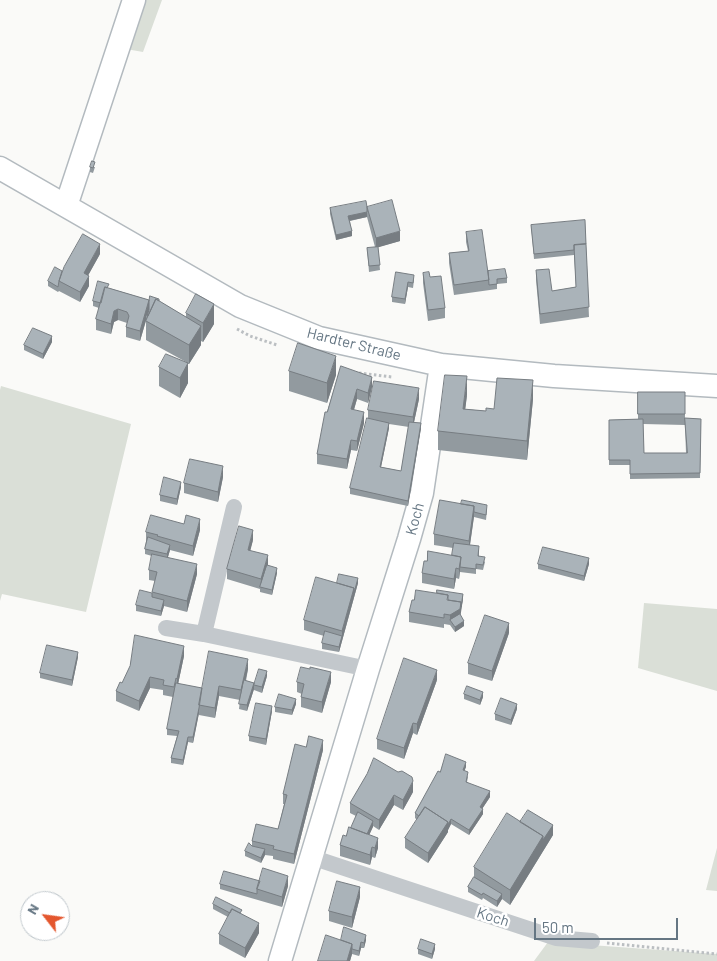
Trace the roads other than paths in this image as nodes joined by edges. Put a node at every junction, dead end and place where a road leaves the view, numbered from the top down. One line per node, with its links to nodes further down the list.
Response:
1 (134, 0): 3 (street)
2 (0, 168): 3 (street, Hardter Straße)
3 (66, 206): 4 (street, Hardter Straße)
4 (441, 365): 5 (street, Hardter Straße); 9 (street, Koch)
5 (717, 386)
6 (234, 507): 8 (street)
7 (166, 628): 8 (street)
8 (204, 634): 9 (street)
9 (368, 669): 10 (street, Koch)
10 (311, 857): 11 (street, Koch); 12 (street, Koch)
11 (592, 941)
12 (280, 961)

